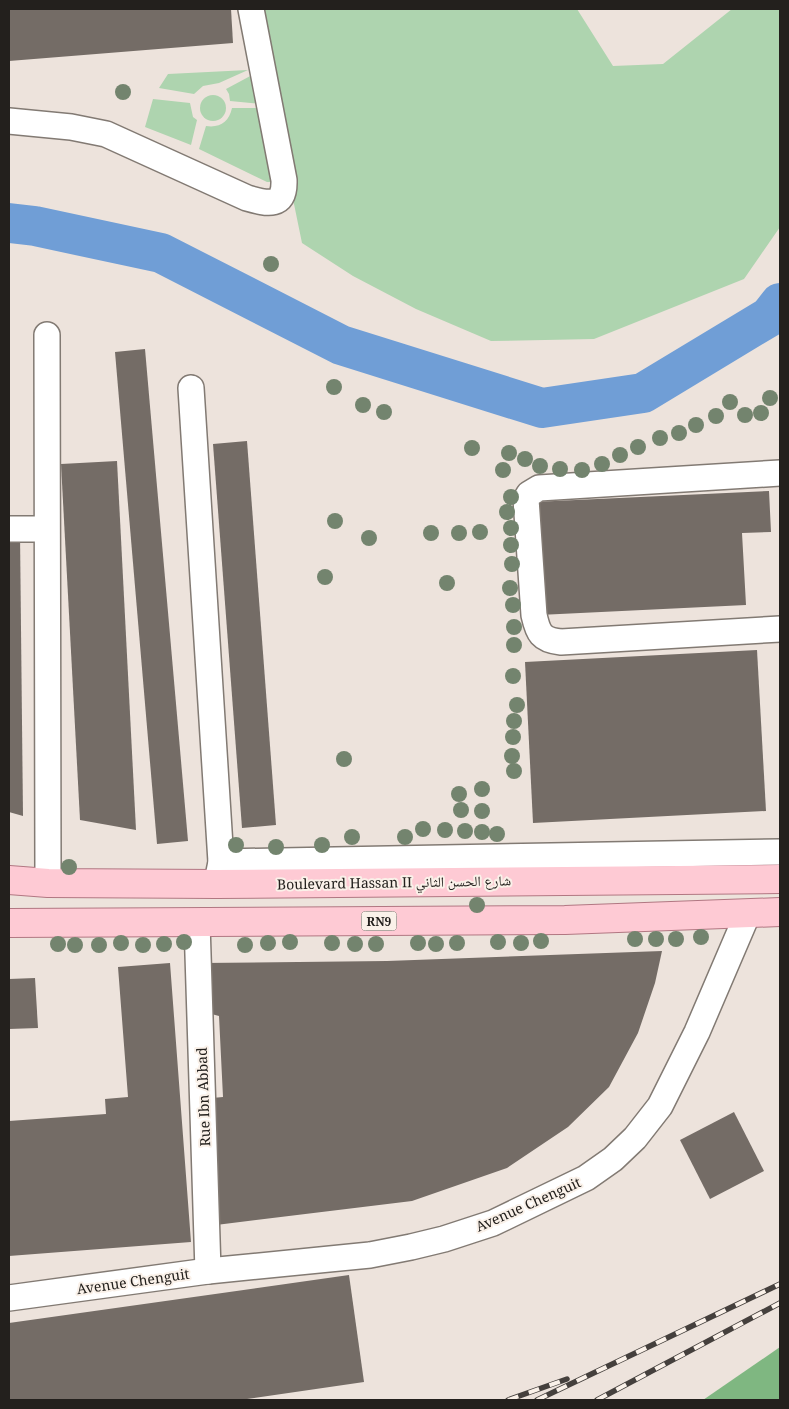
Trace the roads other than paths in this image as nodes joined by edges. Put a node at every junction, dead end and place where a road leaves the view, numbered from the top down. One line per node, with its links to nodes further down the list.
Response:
1 (251, 9): 2 (street)
2 (9, 121)
3 (47, 335): 7 (street)
4 (191, 388): 10 (street)
5 (780, 473): 8 (street)
6 (9, 529): 7 (street)
7 (46, 529): 13 (street)
8 (780, 629)
9 (780, 852): 10 (street)
10 (219, 873): 12 (main road, Boulevard Hassan II شارع الحسن الثاني); 13 (main road, Boulevard Hassan II شارع الحسن الثاني)
11 (10, 879): 13 (main road, Boulevard Hassan II شارع الحسن الثاني)
12 (780, 880)
13 (48, 883)
14 (780, 912): 15 (main road, RN9)
15 (748, 913): 17 (main road, RN9); 18 (street, Avenue Chenguit)
16 (9, 922): 17 (main road, RN9)
17 (197, 923): 18 (street, Rue Ibn Abbad)
18 (208, 1271): 19 (street, Avenue Chenguit)
19 (9, 1298)

